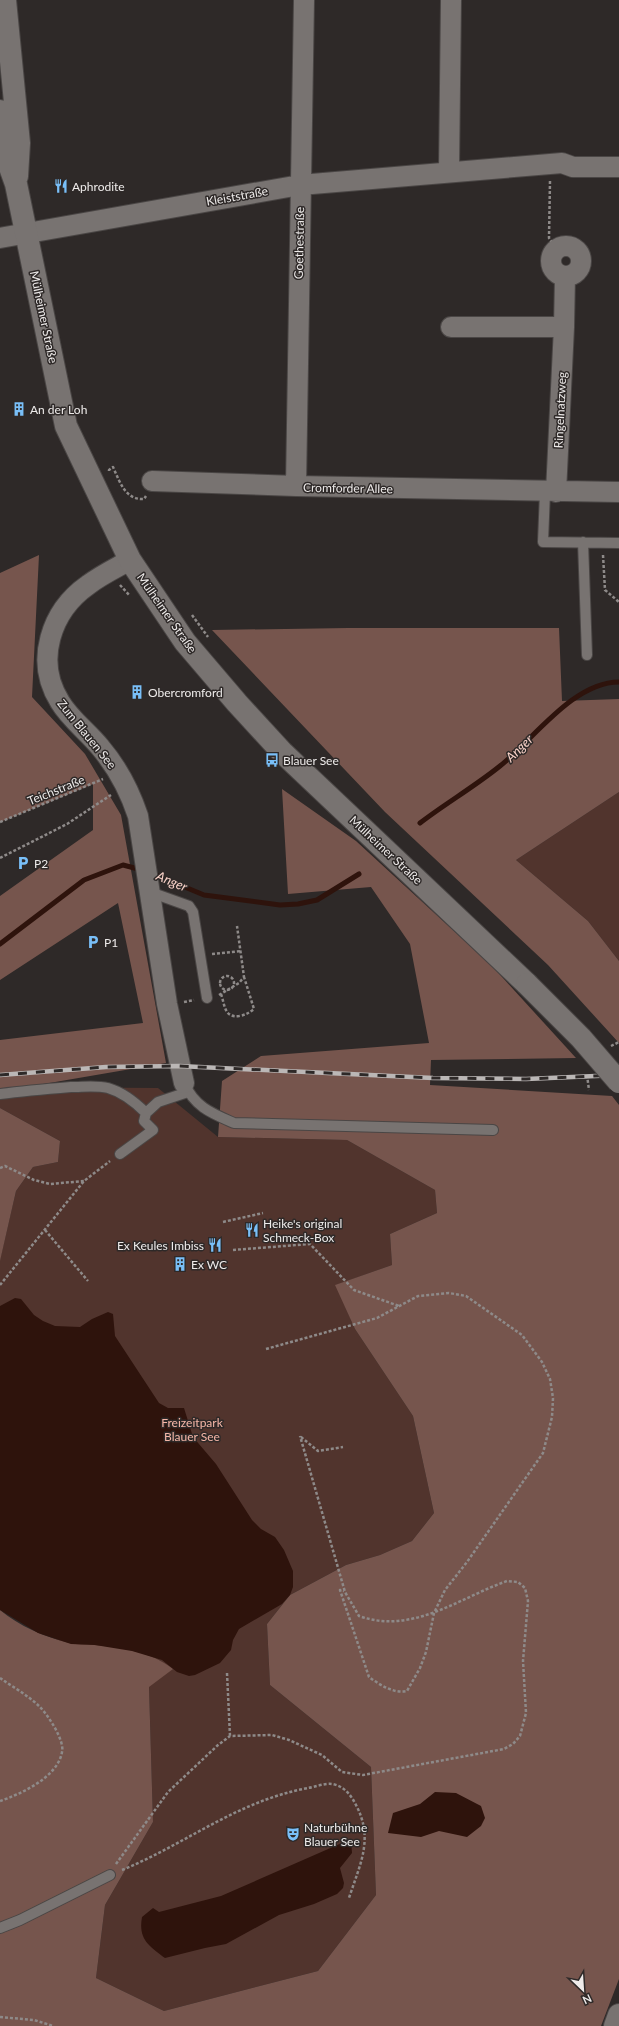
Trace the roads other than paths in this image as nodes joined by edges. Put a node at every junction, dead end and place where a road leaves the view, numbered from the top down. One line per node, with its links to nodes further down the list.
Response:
1 (6, 0): 7 (main road, Mülheimer Straße)
2 (304, 0): 8 (street, Goethestraße)
3 (451, 0): 6 (street)
4 (0, 111): 7 (main road, Mülheimer Straße)
5 (619, 167): 6 (street, Kleiststraße)
6 (449, 171): 8 (street, Kleiststraße)
7 (16, 184): 9 (main road, Mülheimer Straße)
8 (300, 185): 9 (street, Kleiststraße); 15 (street, Goethestraße)
9 (27, 233): 10 (street); 20 (main road, Mülheimer Straße)
10 (0, 238)
11 (556, 249): 13 (street, Ringelnatzweg)
12 (451, 327): 13 (street)
13 (564, 327): 16 (street, Ringelnatzweg)
14 (152, 481): 15 (street, Cromforder Allee)
15 (296, 486): 16 (street, Cromforder Allee)
16 (551, 492): 17 (street, Cromforder Allee); 18 (lane)
17 (619, 492)
18 (584, 542): 19 (lane); 21 (lane)
19 (619, 543)
20 (130, 560): 22 (street, Zum Blauen See); 24 (main road, Mülheimer Straße, bridge)
21 (587, 655)
22 (149, 888): 23 (lane); 25 (street, Zum Blauen See)
23 (207, 998)
24 (619, 1082)
25 (186, 1088): 27 (lane); 28 (lane)
26 (0, 1094): 27 (lane)
27 (146, 1113): 29 (lane)
28 (494, 1130)
29 (120, 1154)
30 (110, 1875): 31 (lane)
31 (0, 1928)
32 (619, 2015): 33 (main road)
33 (615, 2026)

